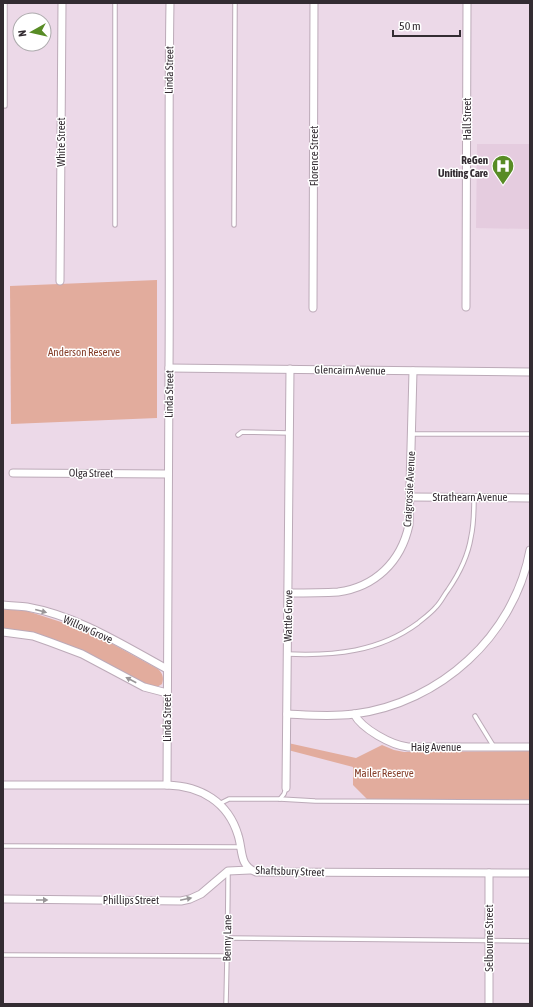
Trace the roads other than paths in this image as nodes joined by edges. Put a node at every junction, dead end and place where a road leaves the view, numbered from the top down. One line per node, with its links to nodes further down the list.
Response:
1 (5, 3): 8 (lane)
2 (62, 3): 11 (street, White Street)
3 (115, 3): 9 (lane)
4 (170, 3): 14 (street, Linda Street)
5 (235, 3): 10 (lane)
6 (314, 3): 13 (street, Florence Street)
7 (467, 3): 12 (street, Hall Street)
8 (5, 106)
9 (115, 225)
10 (234, 225)
11 (60, 281)
12 (466, 307)
13 (313, 308)
14 (169, 368): 15 (street, Glencairn Avenue); 23 (street, Linda Street)
15 (290, 369): 16 (street, Glencairn Avenue); 18 (street, Wattle Grove)
16 (413, 371): 17 (street, Glencairn Avenue); 19 (street, Craigrossie Avenue)
17 (530, 372)
18 (290, 433): 21 (lane); 28 (street, Wattle Grove)
19 (412, 434): 20 (lane); 24 (street, Craigrossie Avenue)
20 (530, 434)
21 (238, 435)
22 (13, 473): 23 (street, Olga Street)
23 (168, 474): 32 (street, Linda Street)
24 (411, 497): 25 (street, Strathearn Avenue); 28 (street, Craigrossie Avenue)
25 (474, 497): 26 (street, Strathearn Avenue); 31 (lane)
26 (530, 498)
27 (530, 550): 35 (street)
28 (288, 593): 31 (street, Wattle Grove)
29 (3, 605): 32 (street, Willow Grove, one-way to 32)
30 (3, 632): 33 (street, one-way to 30)
31 (288, 654): 34 (street, Wattle Grove)
32 (167, 670): 33 (street, Linda Street)
33 (167, 693): 40 (street, Linda Street)
34 (287, 714): 35 (street); 41 (street, Wattle Grove)
35 (354, 714): 38 (street, Haig Avenue)
36 (475, 716): 38 (lane)
37 (530, 746): 38 (street, Haig Avenue)
38 (494, 747)
39 (3, 785): 40 (street, Shaftsbury Street)
40 (167, 785): 44 (street, Shaftsbury Street)
41 (286, 788): 42 (lane, Wattle Grove)
42 (280, 798): 43 (lane); 44 (lane)
43 (530, 802)
44 (219, 804): 46 (street, Shaftsbury Street)
45 (3, 846): 46 (lane)
46 (241, 846): 47 (street, Shaftsbury Street)
47 (250, 870): 48 (street); 49 (street, Shaftsbury Street)
48 (228, 871): 51 (street, Phillips Street, one-way to 48); 52 (lane, Benny Lane)
49 (489, 873): 50 (street, Shaftsbury Street); 53 (street, Selbourne Street)
50 (530, 873)
51 (3, 899)
52 (228, 938): 53 (lane); 56 (lane, Benny Lane)
53 (489, 941): 54 (lane); 58 (street, Selbourne Street)
54 (530, 941)
55 (3, 955): 56 (lane)
56 (227, 956): 57 (lane, Benny Lane)
57 (226, 1004)
58 (489, 1004)

